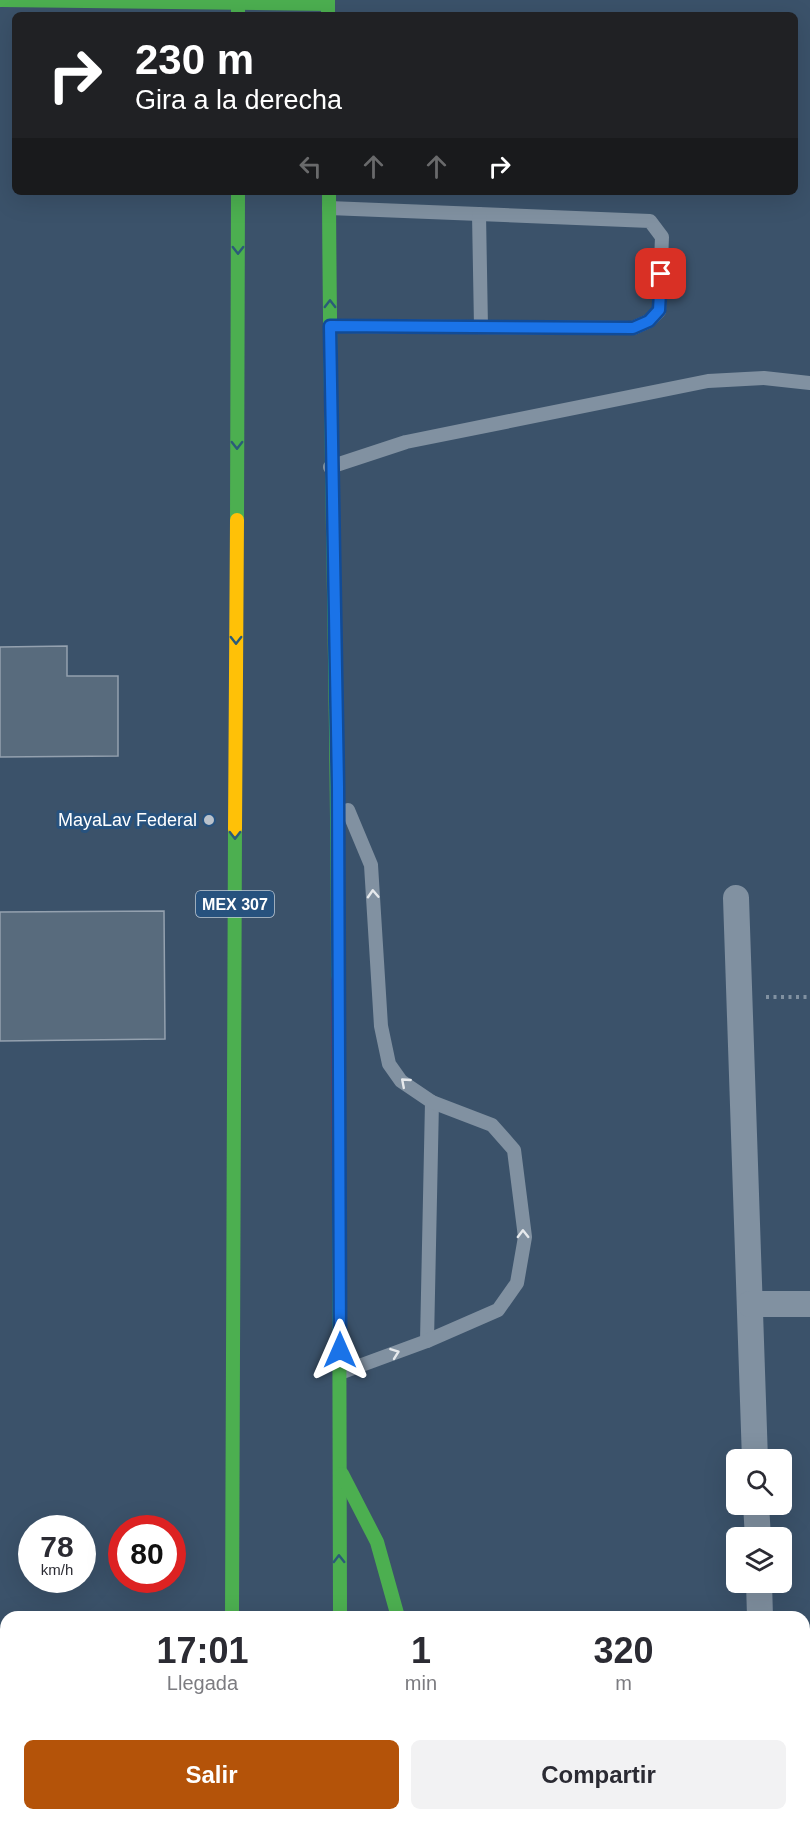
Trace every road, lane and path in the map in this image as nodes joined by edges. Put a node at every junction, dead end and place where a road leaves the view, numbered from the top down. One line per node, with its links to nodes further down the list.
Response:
1 (0, 0): 4 (main road)
2 (238, 6): 3 (main road); 4 (main road)
3 (328, 6)
4 (108, 8)
5 (238, 195): 25 (main road, MEX 307, one-way to 25)
6 (329, 195): 7 (main road)
7 (329, 208): 8 (lane); 9 (main road, one-way to 7)
8 (479, 214): 10 (lane); 10 (lane)
9 (330, 326): 10 (lane); 12 (main road)
10 (480, 327)
11 (810, 383): 12 (lane)
12 (330, 467): 13 (main road)
13 (338, 786): 17 (lane, one-way to 13); 21 (main road)
14 (736, 898): 15 (street)
15 (739, 997): 16 (path); 18 (street)
16 (810, 997)
17 (432, 1102): 20 (lane); 20 (lane, one-way to 17)
18 (750, 1304): 19 (street); 22 (street)
19 (810, 1304)
20 (427, 1341): 21 (lane, one-way to 20)
21 (340, 1373): 23 (main road)
22 (755, 1449)
23 (338, 1467): 26 (main road, one-way to 23); 27 (main road)
24 (759, 1593): 28 (street)
25 (232, 1611)
26 (340, 1611)
27 (396, 1611)
28 (760, 1611)

